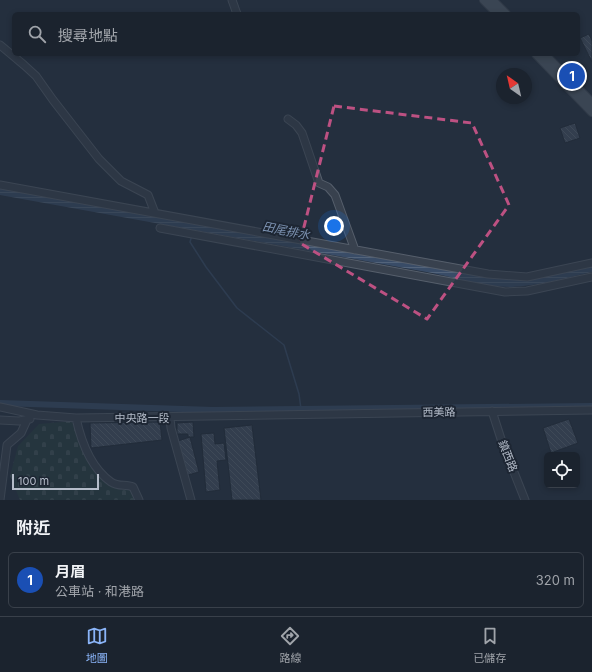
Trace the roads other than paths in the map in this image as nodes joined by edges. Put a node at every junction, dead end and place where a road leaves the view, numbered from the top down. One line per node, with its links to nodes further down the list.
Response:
1 (232, 0): 4 (street)
2 (484, 0): 5 (main road)
3 (492, 0): 6 (main road)
4 (236, 12)
5 (496, 12)
6 (504, 12)
7 (0, 45): 8 (street)
8 (12, 54)
9 (14, 56): 16 (street)
10 (538, 56): 13 (main road)
11 (546, 56): 12 (main road)
12 (592, 103)
13 (592, 112)
14 (288, 119): 18 (street)
15 (0, 185): 16 (street)
16 (155, 213): 18 (street)
17 (160, 228): 22 (street)
18 (355, 250): 21 (street)
19 (592, 263): 21 (street)
20 (592, 277): 22 (street)
21 (527, 278): 22 (street)
22 (527, 291)
23 (0, 407): 26 (street, 中央路一段)
24 (592, 410): 25 (street, 西美路)
25 (492, 411): 27 (street, 西美路); 35 (street, 鎮西路)
26 (37, 416): 28 (street, 中央路一段); 31 (street)
27 (286, 416): 29 (street, 中央路一段)
28 (76, 418): 29 (street, 中央路一段); 33 (street)
29 (170, 418): 34 (street)
30 (0, 420): 31 (street)
31 (27, 420): 32 (street)
32 (0, 500)
33 (139, 500)
34 (191, 500)
35 (525, 500)

